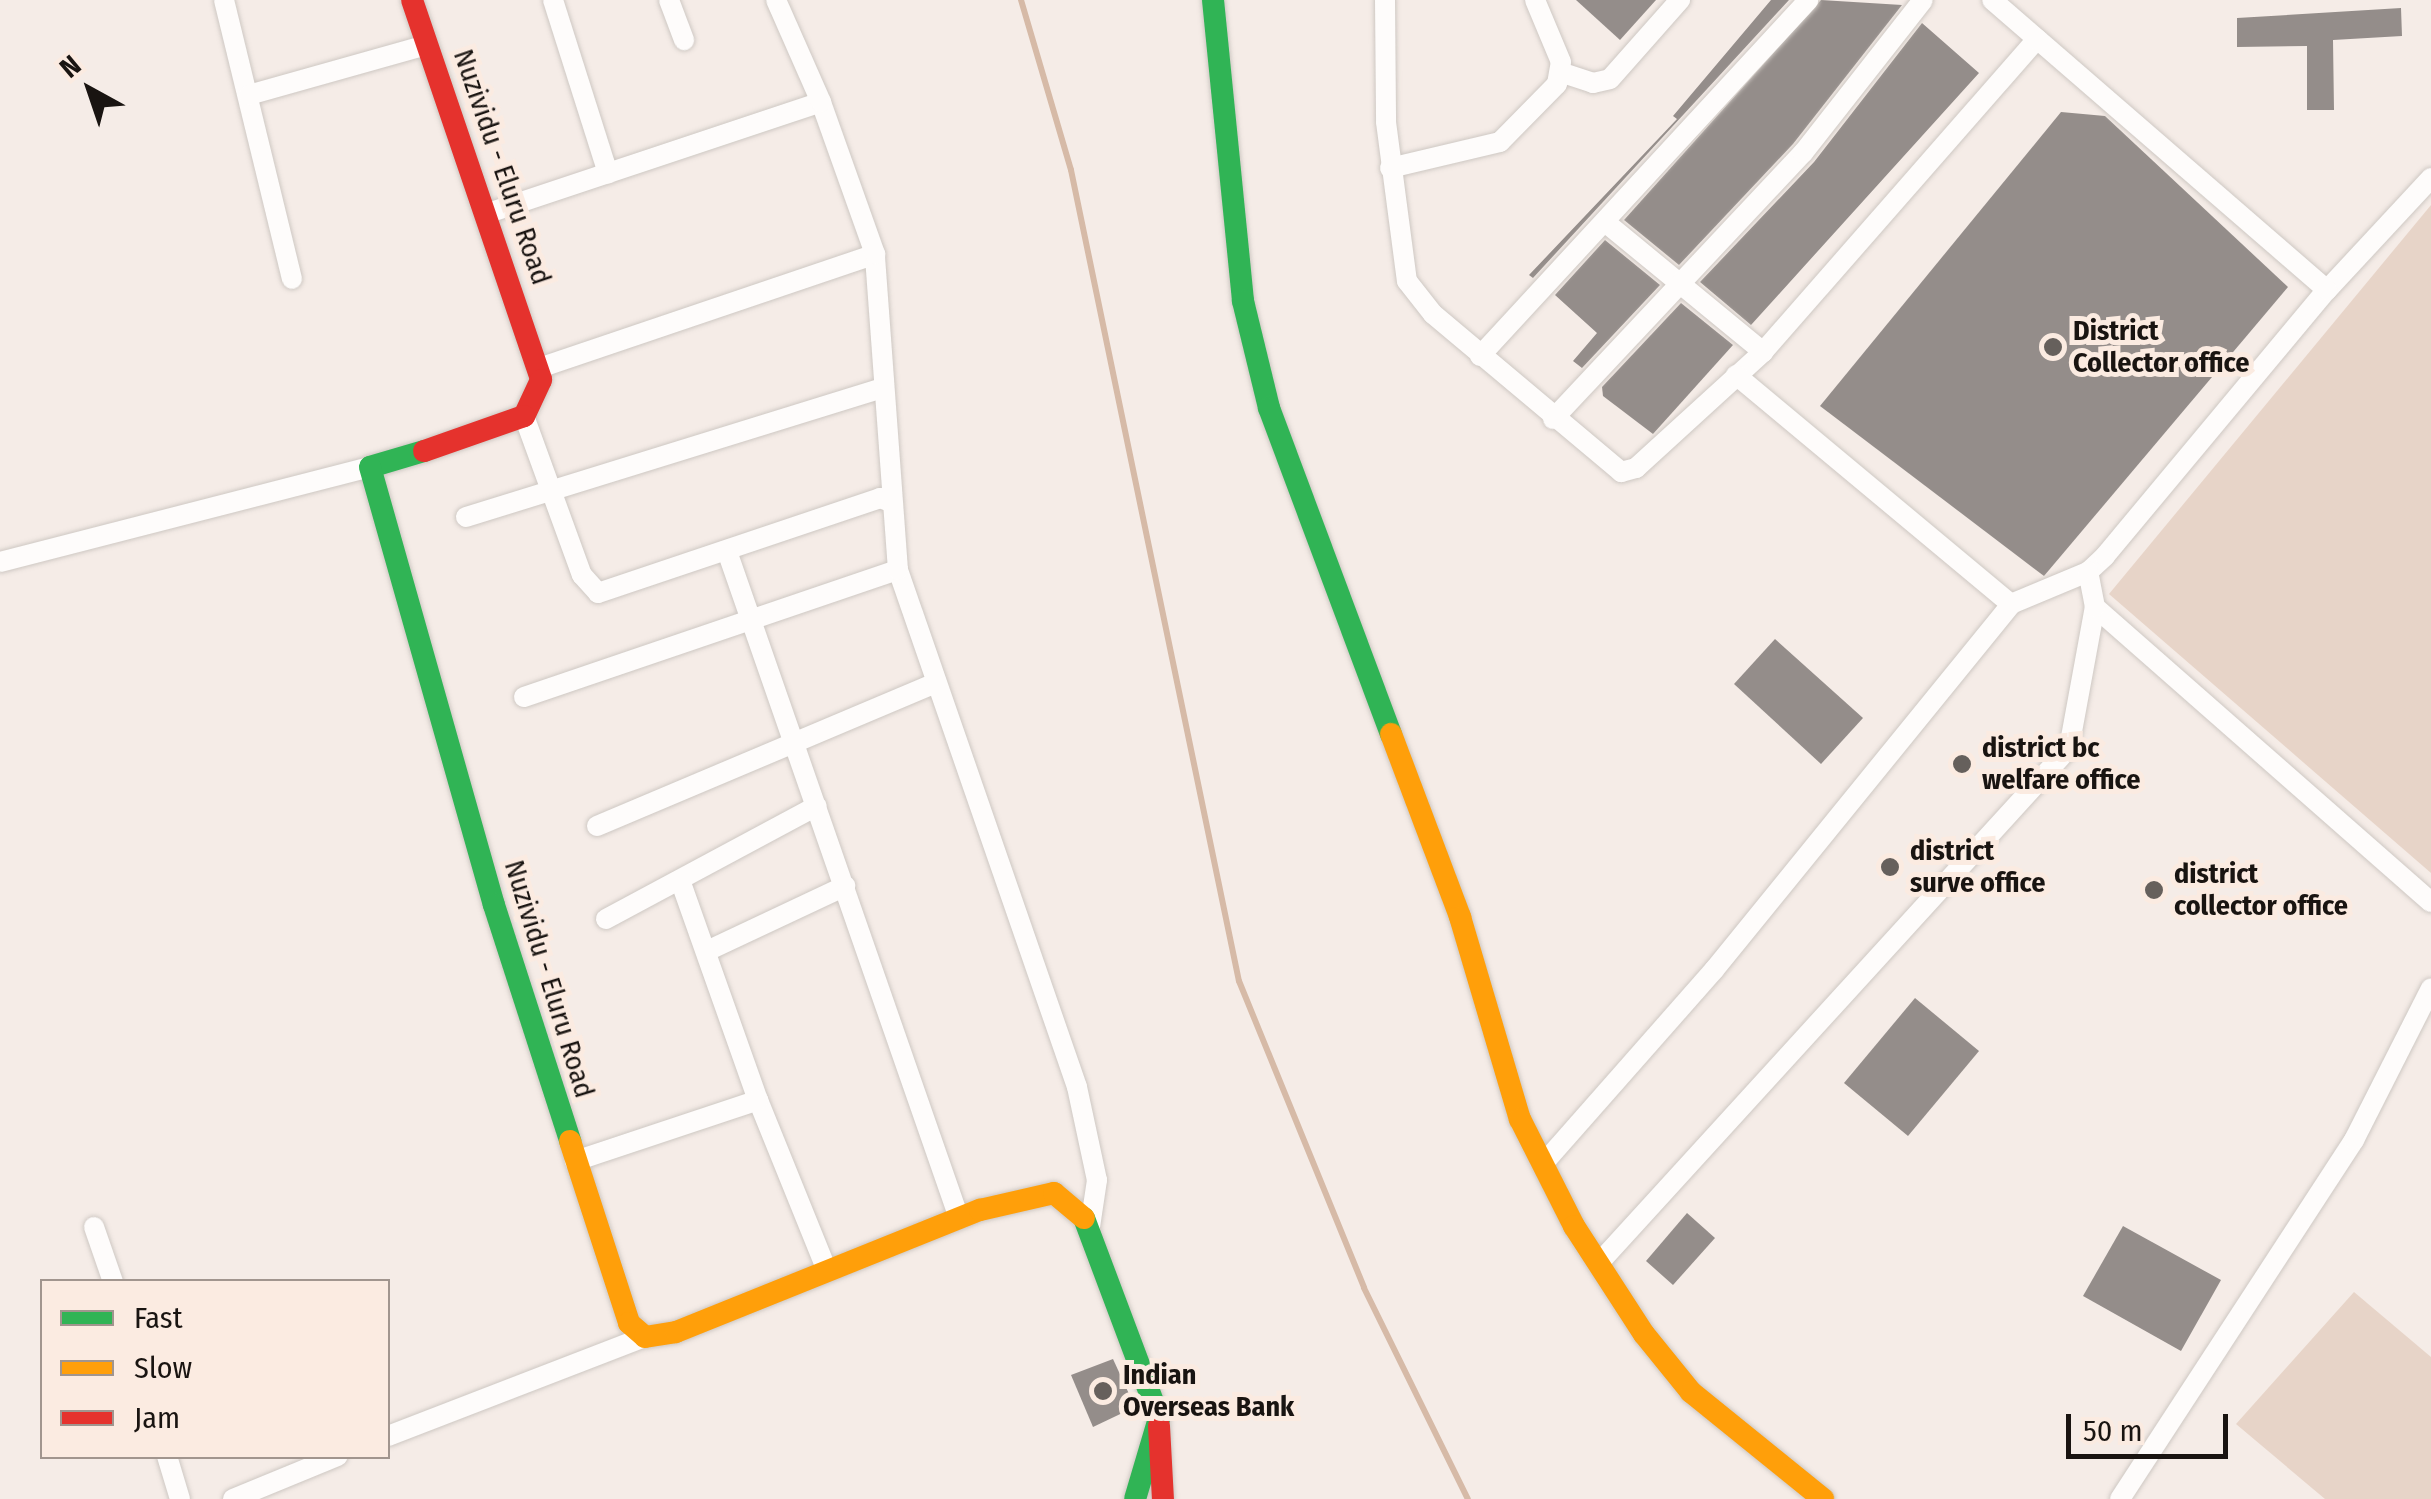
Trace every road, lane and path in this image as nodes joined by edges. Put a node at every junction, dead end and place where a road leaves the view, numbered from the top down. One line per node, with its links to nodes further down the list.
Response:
1 (224, 0): 17 (street)
2 (412, 0): 15 (main road, Nuzividu - Eluru Road)
3 (553, 0): 20 (street)
4 (669, 0): 14 (street)
5 (776, 0): 18 (street)
6 (1213, 0): 59 (main road)
7 (1384, 0): 19 (street)
8 (1535, 0): 16 (street)
9 (1680, 0): 16 (street)
10 (1808, 0): 23 (street)
11 (1923, 0): 26 (street)
12 (1992, 0): 13 (street)
13 (2037, 39): 27 (street); 28 (street)
14 (684, 40)
15 (427, 45): 17 (street); 22 (main road, Nuzividu - Eluru Road)
16 (1563, 72): 19 (street)
17 (249, 95): 25 (street)
18 (821, 102): 20 (street); 24 (street)
19 (1390, 168): 29 (street)
20 (608, 173): 22 (street)
21 (2431, 178): 27 (street)
22 (486, 214): 30 (main road, Nuzividu - Eluru Road)
23 (1605, 222): 26 (street); 29 (street)
24 (874, 254): 30 (street); 32 (street)
25 (292, 280)
26 (1680, 285): 28 (street); 34 (street)
27 (2327, 290): 42 (street)
28 (1763, 352): 31 (street)
29 (1480, 356): 34 (street)
30 (539, 368): 33 (main road)
31 (1736, 374): 34 (street); 43 (street)
32 (882, 388): 36 (street); 37 (street)
33 (524, 416): 35 (main road); 36 (street)
34 (1552, 419)
35 (370, 467): 40 (street); 58 (main road, Nuzividu - Eluru Road)
36 (551, 494): 38 (street); 39 (street)
37 (888, 502): 39 (street); 41 (street)
38 (466, 517)
39 (728, 554): 45 (street)
40 (0, 562)
41 (898, 570): 45 (street); 46 (street)
42 (2088, 572): 43 (street); 44 (street)
43 (2010, 604): 59 (street)
44 (2094, 607): 53 (street); 63 (street)
45 (752, 621): 47 (street); 48 (street)
46 (935, 682): 48 (street); 62 (street)
47 (524, 697)
48 (795, 743): 49 (street); 50 (street)
49 (818, 806): 51 (street); 52 (street)
50 (597, 826)
51 (680, 880): 54 (street); 55 (street)
52 (845, 886): 55 (street); 60 (street)
53 (2431, 902)
54 (606, 919)
55 (707, 951): 57 (street)
56 (2431, 988): 76 (street)
57 (758, 1100): 58 (street); 64 (street)
58 (575, 1161): 66 (main road, Nuzividu - Eluru Road)
59 (1543, 1164): 63 (main road)
60 (959, 1218): 62 (main road); 64 (main road)
61 (94, 1227): 65 (street)
62 (1090, 1227): 67 (main road)
63 (1599, 1262): 75 (main road)
64 (827, 1271): 66 (main road)
65 (111, 1279)
66 (645, 1337): 68 (street)
67 (1159, 1418): 73 (main road); 74 (main road)
68 (390, 1435)
69 (168, 1459): 71 (street)
70 (331, 1459): 72 (street)
71 (180, 1499)
72 (233, 1499)
73 (1135, 1499)
74 (1163, 1499)
75 (1822, 1499)
76 (2120, 1499)

